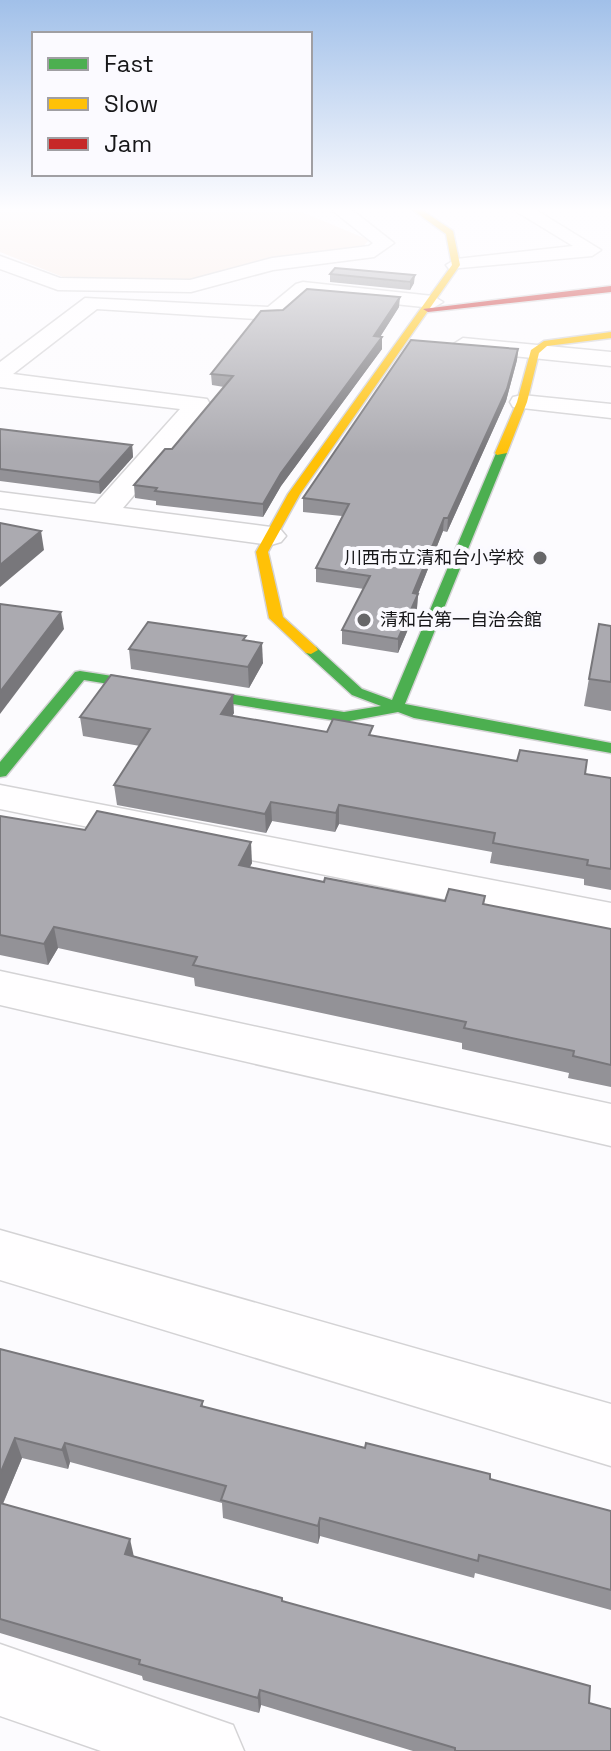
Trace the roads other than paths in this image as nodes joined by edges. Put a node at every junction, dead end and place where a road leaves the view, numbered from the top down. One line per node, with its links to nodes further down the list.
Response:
1 (299, 292): 10 (street)
2 (331, 292): 5 (street)
3 (439, 292): 5 (street)
4 (580, 292): 5 (street)
5 (431, 305): 7 (street)
6 (611, 335): 8 (street)
7 (402, 340): 8 (street); 18 (street)
8 (534, 352): 9 (street); 12 (street)
9 (611, 359)
10 (0, 373)
11 (0, 380): 15 (street)
12 (522, 402): 13 (street); 19 (street)
13 (611, 411)
14 (126, 445): 15 (street)
15 (158, 449): 17 (street)
16 (0, 500): 17 (street)
17 (102, 514): 18 (street)
18 (271, 536): 19 (street)
19 (396, 708): 20 (street); 21 (street)
20 (611, 748)
21 (0, 772)
22 (0, 797): 23 (street)
23 (611, 918)
24 (0, 988): 25 (street)
25 (611, 1125)
26 (0, 1255): 27 (street)
27 (611, 1435)
28 (0, 1680): 29 (street)
29 (207, 1751)

